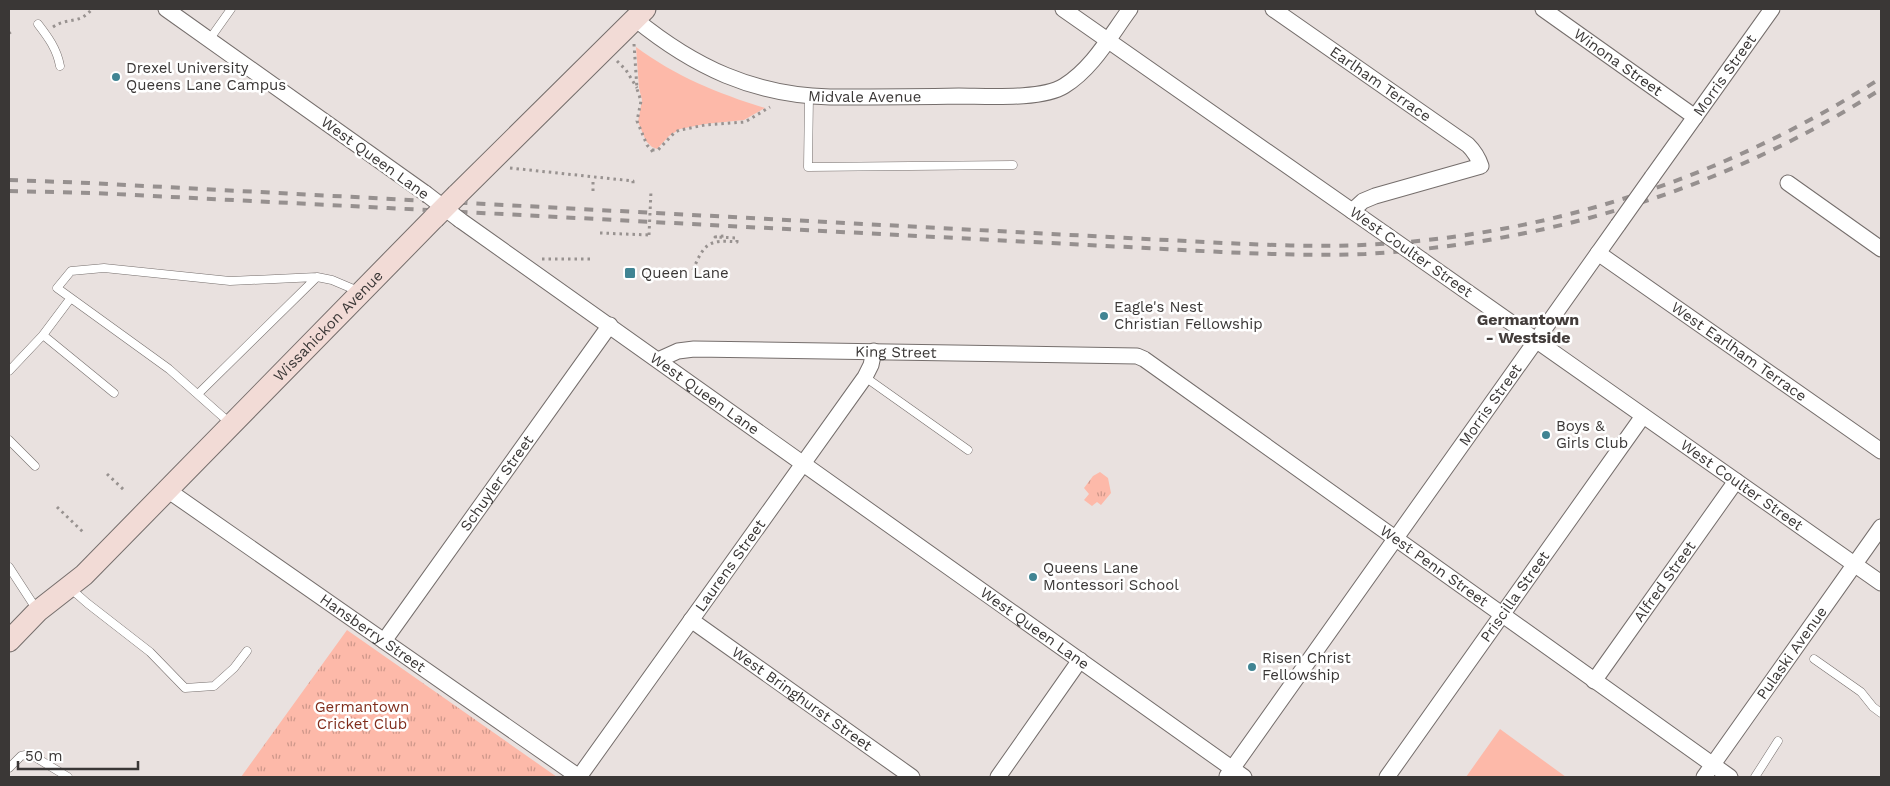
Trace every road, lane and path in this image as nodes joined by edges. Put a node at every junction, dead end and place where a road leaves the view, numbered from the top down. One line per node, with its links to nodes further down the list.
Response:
1 (92, 9): 11 (path)
2 (166, 9): 12 (street, West Queen Lane)
3 (231, 9): 12 (lane)
4 (1063, 9): 13 (street, West Coulter Street)
5 (1130, 9): 13 (street)
6 (1273, 9): 29 (street, Earlham Terrace)
7 (1543, 9): 20 (street, Winona Street)
8 (1772, 9): 20 (street, Morris Street)
9 (635, 12): 18 (street, Midvale Avenue); 28 (street, Wissahickon Avenue)
10 (38, 24): 11 (lane)
11 (46, 34): 16 (lane)
12 (209, 40): 28 (street, West Queen Lane, bridge)
13 (1107, 40): 18 (street, Midvale Avenue); 29 (street, West Coulter Street)
14 (634, 44): 17 (path)
15 (616, 61): 17 (path)
16 (60, 66)
17 (637, 89): 19 (path)
18 (809, 96): 21 (lane)
19 (770, 107)
20 (1695, 117): 33 (street, Morris Street, bridge)
21 (1013, 165)
22 (507, 166): 23 (path)
23 (593, 178): 25 (path); 26 (path)
24 (1788, 183): 32 (street)
25 (633, 184)
26 (593, 191)
27 (651, 191): 30 (path, bridge)
28 (449, 210): 40 (street, Wissahickon Avenue); 42 (street, West Queen Lane)
29 (1352, 211): 44 (street, West Coulter Street, bridge)
30 (600, 234)
31 (724, 236): 36 (path)
32 (1881, 249)
33 (1598, 253): 44 (street, Morris Street); 56 (street, West Earlham Terrace)
34 (541, 259): 35 (path)
35 (594, 259)
36 (693, 270)
37 (652, 275): 38 (path)
38 (661, 275)
39 (317, 277): 40 (lane); 41 (lane); 51 (lane)
40 (360, 292): 53 (street, Wissahickon Avenue)
41 (70, 299): 43 (lane); 51 (lane)
42 (610, 325): 47 (street, West Queen Lane); 75 (street, Schuyler Street)
43 (43, 335): 48 (lane); 50 (lane)
44 (1536, 340): 52 (street, West Coulter Street); 66 (street, Morris Street)
45 (874, 351): 46 (street, King Street); 47 (street, King Street); 49 (street, Laurens Street)
46 (1137, 356): 66 (street, West Penn Street)
47 (658, 360): 57 (street, West Queen Lane)
48 (9, 371)
49 (865, 377): 55 (lane); 57 (street, Laurens Street)
50 (114, 393)
51 (198, 394): 53 (lane)
52 (1643, 416): 60 (street, West Coulter Street); 72 (street, Priscilla Street)
53 (230, 424): 61 (street, Wissahickon Avenue)
54 (9, 440): 58 (lane)
55 (968, 450)
56 (1881, 451)
57 (803, 463): 73 (street, Laurens Street); 78 (street, West Queen Lane)
58 (35, 466)
59 (108, 474): 62 (path)
60 (1736, 481): 67 (street, West Coulter Street); 79 (street, Alfred Street)
61 (166, 489): 70 (street, Wissahickon Avenue); 75 (street, Hansberry Street)
62 (124, 490)
63 (57, 507): 65 (path)
64 (1881, 527): 67 (street, Pulaski Avenue)
65 (83, 532)
66 (1395, 539): 72 (street, West Penn Street); 84 (street, Morris Street)
67 (1855, 564): 69 (street, West Coulter Street); 83 (street, Pulaski Avenue)
68 (9, 567): 71 (lane)
69 (1881, 583)
70 (70, 588): 71 (street, Wissahickon Avenue); 76 (lane)
71 (38, 611): 74 (street, Wissahickon Avenue)
72 (1502, 616): 79 (street, West Penn Street); 89 (street, Priscilla Street)
73 (692, 620): 86 (street, Laurens Street); 87 (street, West Bringhurst Street)
74 (9, 641)
75 (384, 641): 86 (street, Hansberry Street)
76 (247, 651)
77 (1814, 659): 80 (lane)
78 (1080, 660): 84 (street, West Queen Lane); 88 (street)
79 (1594, 681): 83 (street, West Penn Street)
80 (1881, 713)
81 (1778, 741): 91 (lane)
82 (9, 768): 85 (lane)
83 (1708, 771): 90 (street, West Penn Street)
84 (1234, 774)
85 (68, 777)
86 (579, 777)
87 (912, 777)
88 (998, 777)
89 (1387, 777)
90 (1730, 777)
91 (1755, 777)

